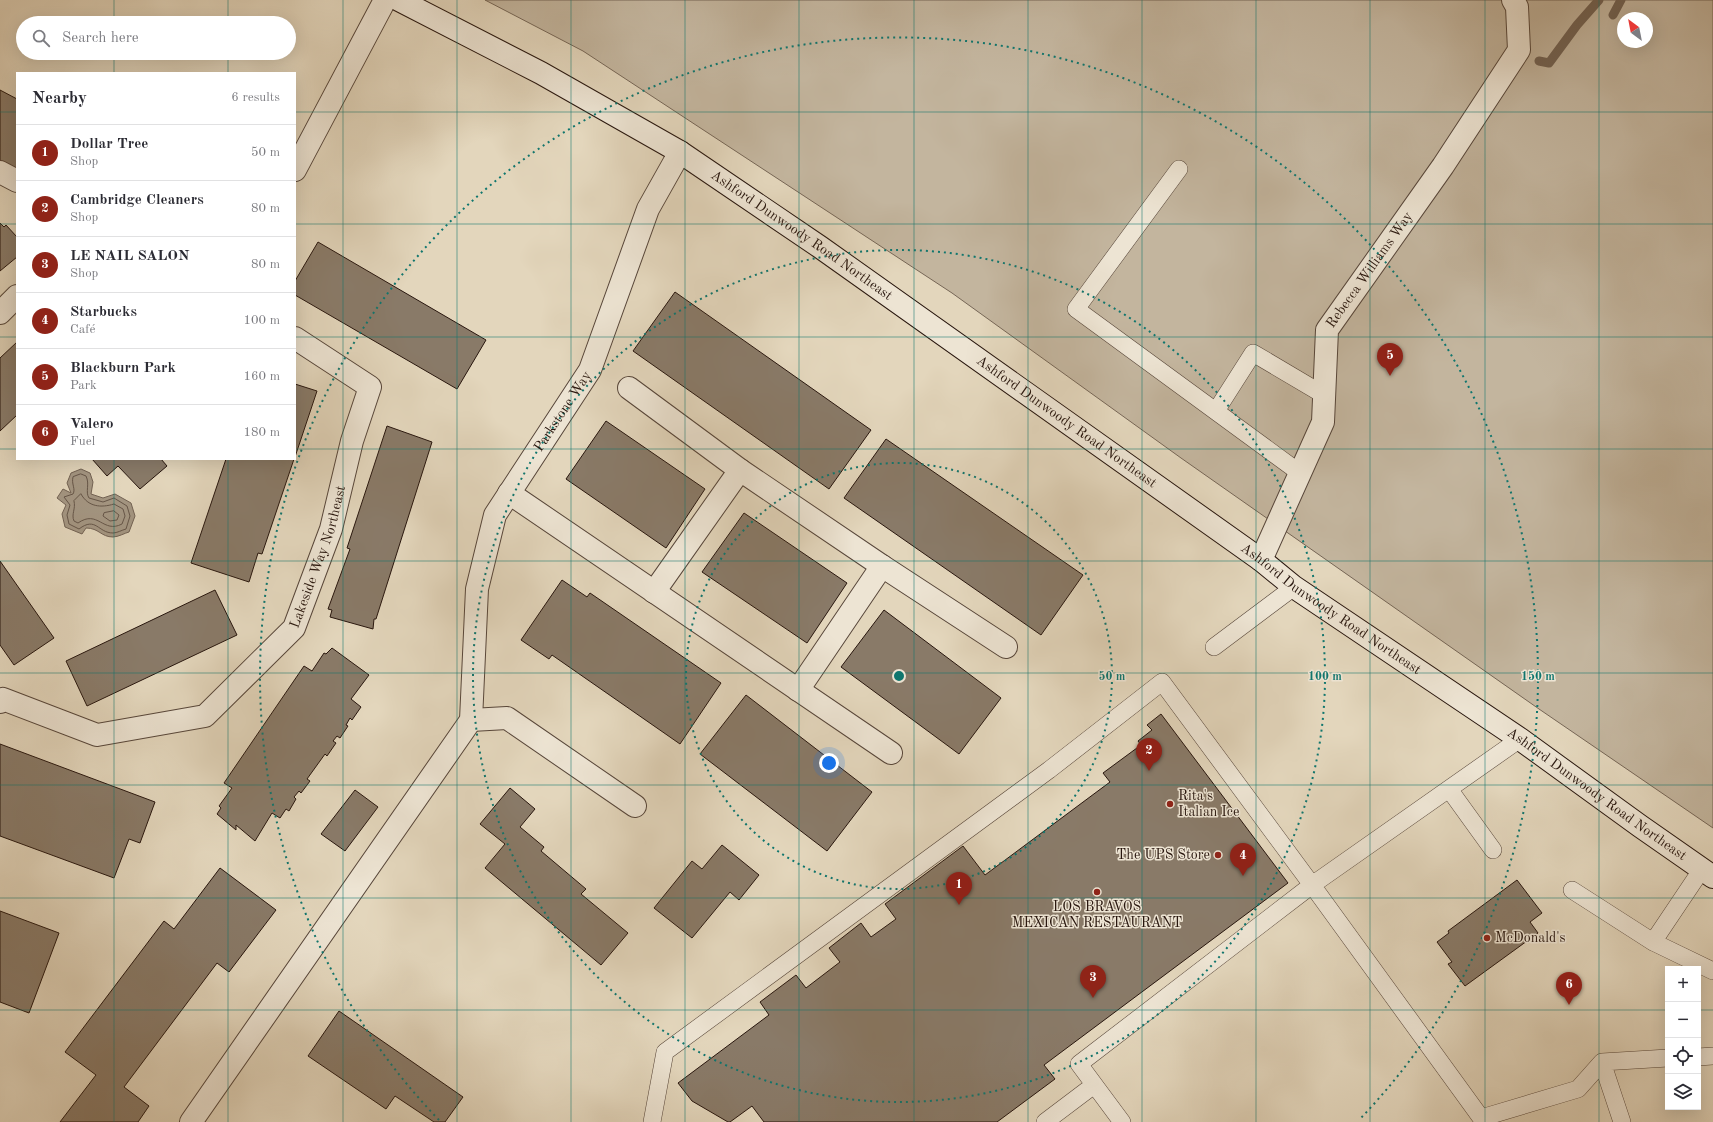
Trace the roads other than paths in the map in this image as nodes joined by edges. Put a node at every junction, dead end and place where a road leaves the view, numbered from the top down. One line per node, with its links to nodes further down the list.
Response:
1 (385, 0): 5 (street)
2 (399, 0): 4 (street, Ashford Dunwoody Road Northeast)
3 (1513, 0): 13 (street, Rebecca Williams Way)
4 (680, 152): 17 (street, Parkstone Way); 18 (street, Ashford Dunwoody Road Northeast)
5 (297, 161)
6 (1180, 169): 14 (lane)
7 (0, 172): 8 (street)
8 (16, 180)
9 (16, 297): 10 (street)
10 (0, 313)
11 (296, 339): 25 (street, Lakeside Way Northeast)
12 (629, 388): 15 (street)
13 (1324, 395): 14 (lane); 16 (street, Rebecca Williams Way)
14 (1216, 411): 16 (lane)
15 (740, 470): 19 (street); 21 (street)
16 (1300, 473): 18 (street, Rebecca Williams Way)
17 (509, 493): 21 (street); 26 (street, Parkstone Way)
18 (1260, 560): 20 (street, Ashford Dunwoody Road Northeast)
19 (882, 566): 22 (street); 24 (street)
20 (1294, 587): 23 (lane); 27 (street, Ashford Dunwoody Road Northeast)
21 (654, 592): 24 (street)
22 (1006, 647)
23 (1214, 647)
24 (798, 690): 28 (street)
25 (1, 699)
26 (471, 720): 30 (street); 43 (street)
27 (1520, 739): 29 (lane); 32 (street, Ashford Dunwoody Road Northeast)
28 (891, 753)
29 (1448, 789): 31 (lane); 33 (lane)
30 (635, 806)
31 (1493, 850)
32 (1707, 873): 35 (lane)
33 (1312, 885): 41 (lane); 42 (lane); 44 (lane)
34 (1572, 890): 35 (lane)
35 (1653, 942): 36 (lane)
36 (1713, 971)
37 (1713, 1056): 38 (lane)
38 (1701, 1057)
39 (1665, 1058): 40 (lane)
40 (1602, 1062): 42 (lane); 47 (lane)
41 (1094, 1085): 45 (lane); 46 (lane)
42 (1482, 1120)
43 (191, 1122)
44 (652, 1122)
45 (1045, 1122)
46 (1122, 1122)
47 (1622, 1122)

